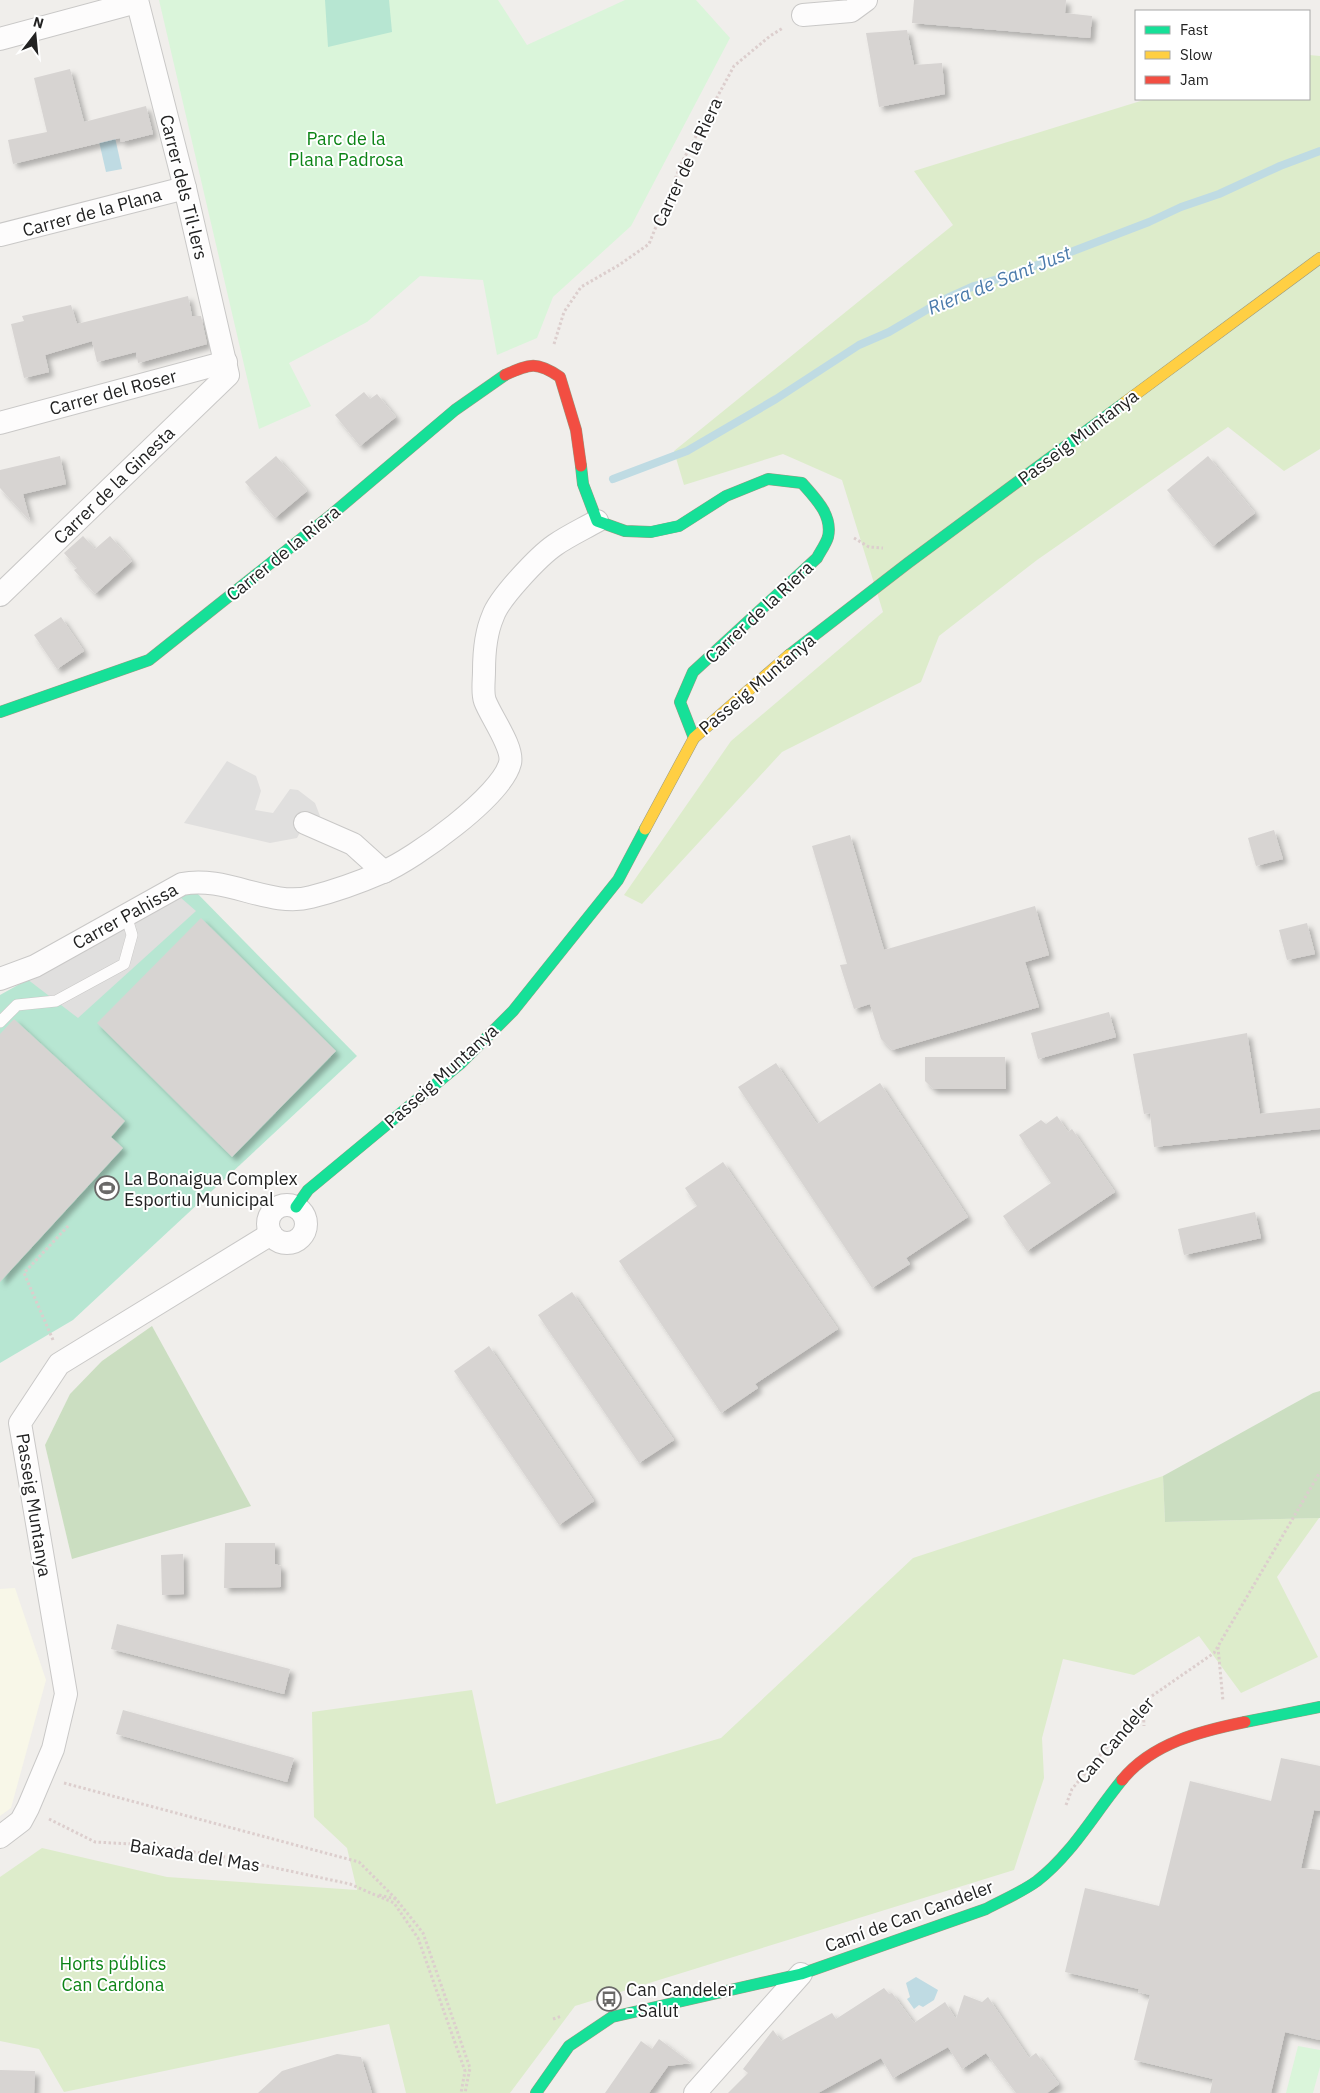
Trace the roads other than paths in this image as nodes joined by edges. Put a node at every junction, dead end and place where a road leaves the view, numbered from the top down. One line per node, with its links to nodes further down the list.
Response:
1 (866, 0): 3 (street)
2 (137, 1): 4 (street); 5 (street, Carrer dels Til·lers)
3 (804, 15)
4 (0, 39)
5 (184, 188): 6 (street, Carrer de la Plana); 8 (street, Carrer dels Til·lers)
6 (0, 236)
7 (1320, 258): 13 (street, Passeig Muntanya)
8 (227, 369): 9 (street, Carrer del Roser); 11 (street, Carrer de la Ginesta)
9 (0, 424)
10 (598, 521): 12 (street, Carrer de la Riera); 13 (street, Carrer de la Riera); 15 (street, Carrer Pahissa)
11 (0, 595)
12 (0, 712)
13 (694, 738): 19 (street, Passeig Muntanya)
14 (305, 823): 15 (street)
15 (384, 872): 16 (street, Carrer Pahissa)
16 (126, 915): 17 (street, Carrer Pahissa); 18 (lane)
17 (0, 979)
18 (0, 1022)
19 (296, 1207): 21 (street, Passeig Muntanya)
20 (1320, 1707): 22 (street, Camí de Can Candeler)
21 (0, 1837)
22 (801, 1974): 23 (street, Camí de Can Candeler); 24 (street)
23 (536, 2093)
24 (695, 2093)

